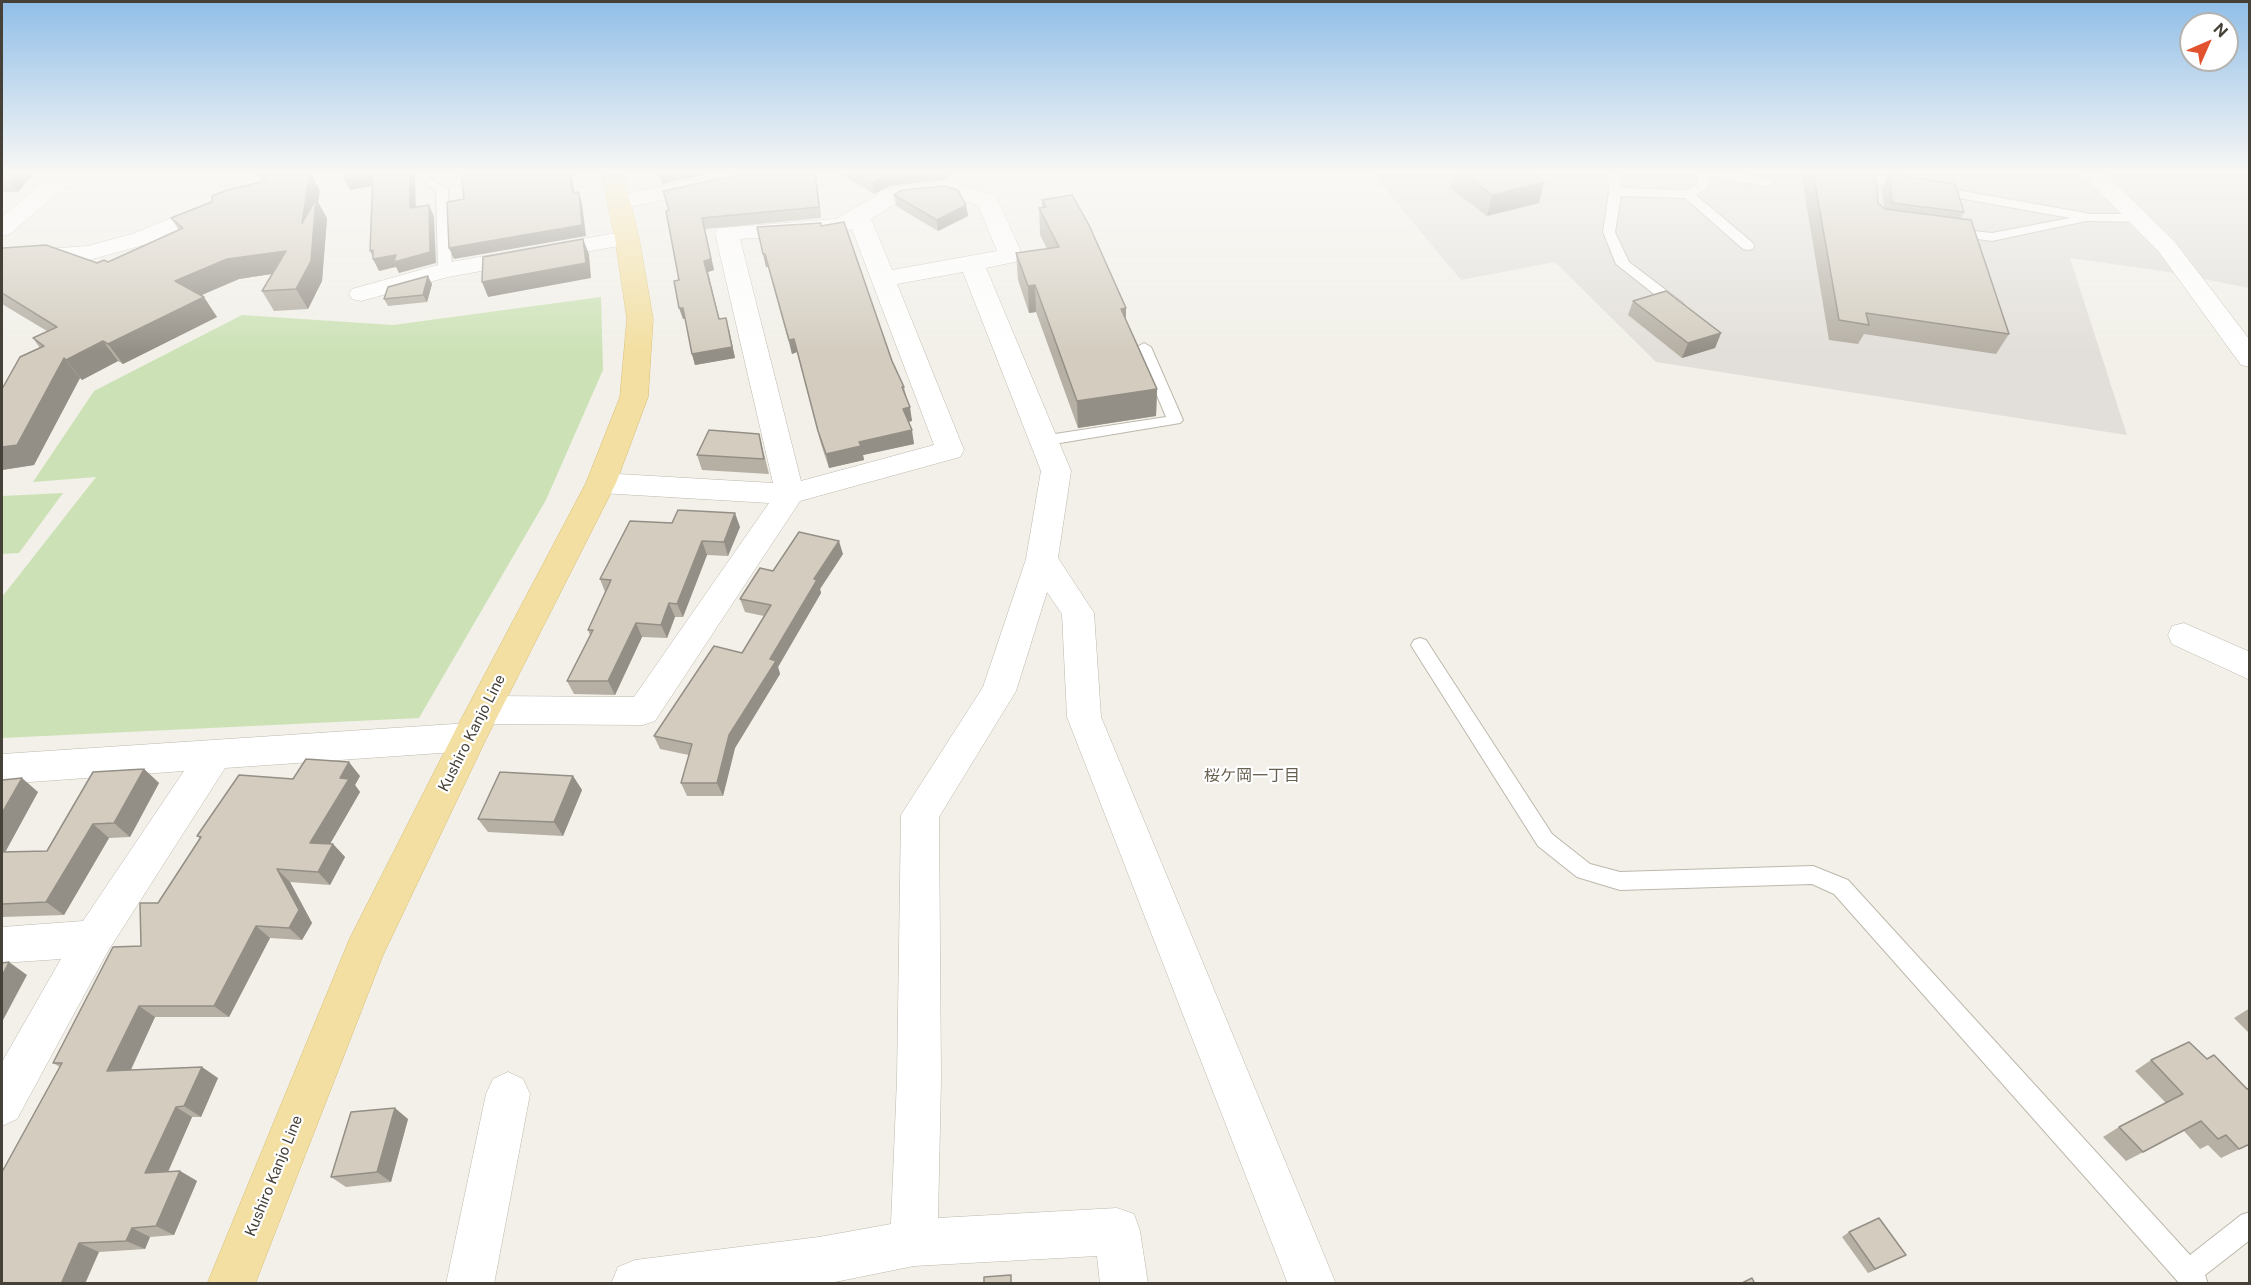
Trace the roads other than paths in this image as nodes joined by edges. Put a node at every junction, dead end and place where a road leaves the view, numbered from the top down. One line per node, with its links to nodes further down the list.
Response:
1 (157, 232): 14 (street)
2 (444, 232): 16 (lane)
3 (626, 232): 12 (main road, Kushiro Kanjo Line)
4 (744, 232): 24 (street)
5 (865, 232): 17 (street)
6 (1001, 232): 15 (street)
7 (1609, 232): 19 (lane)
8 (1732, 232): 13 (lane)
9 (1956, 232): 10 (lane)
10 (2018, 232)
11 (2153, 232): 21 (street)
12 (627, 238): 16 (street); 23 (main road, Kushiro Kanjo Line)
13 (1748, 246)
14 (2, 259)
15 (972, 263): 17 (street); 22 (street)
16 (445, 270): 18 (street)
17 (882, 279): 24 (street)
18 (361, 294)
19 (1687, 314)
20 (1144, 347): 22 (lane)
21 (2250, 359)
22 (1042, 441): 25 (street)
23 (601, 483): 24 (street); 29 (main road, Kushiro Kanjo Line)
24 (790, 494): 29 (street)
25 (1042, 559): 37 (street); 44 (street)
26 (2184, 635): 28 (street)
27 (1420, 645): 39 (lane)
28 (2250, 667)
29 (477, 723): 30 (street); 40 (main road, Kushiro Kanjo Line)
30 (214, 755): 31 (street); 32 (street)
31 (2, 769)
32 (94, 938): 33 (street); 35 (street)
33 (2, 945)
34 (508, 1094): 41 (street)
35 (2, 1104)
36 (2250, 1224): 39 (lane)
37 (914, 1243): 38 (street); 43 (street)
38 (819, 1272): 42 (street)
39 (2192, 1278)
40 (231, 1284)
41 (470, 1284)
42 (635, 1284)
43 (1124, 1284)
44 (1312, 1284)

